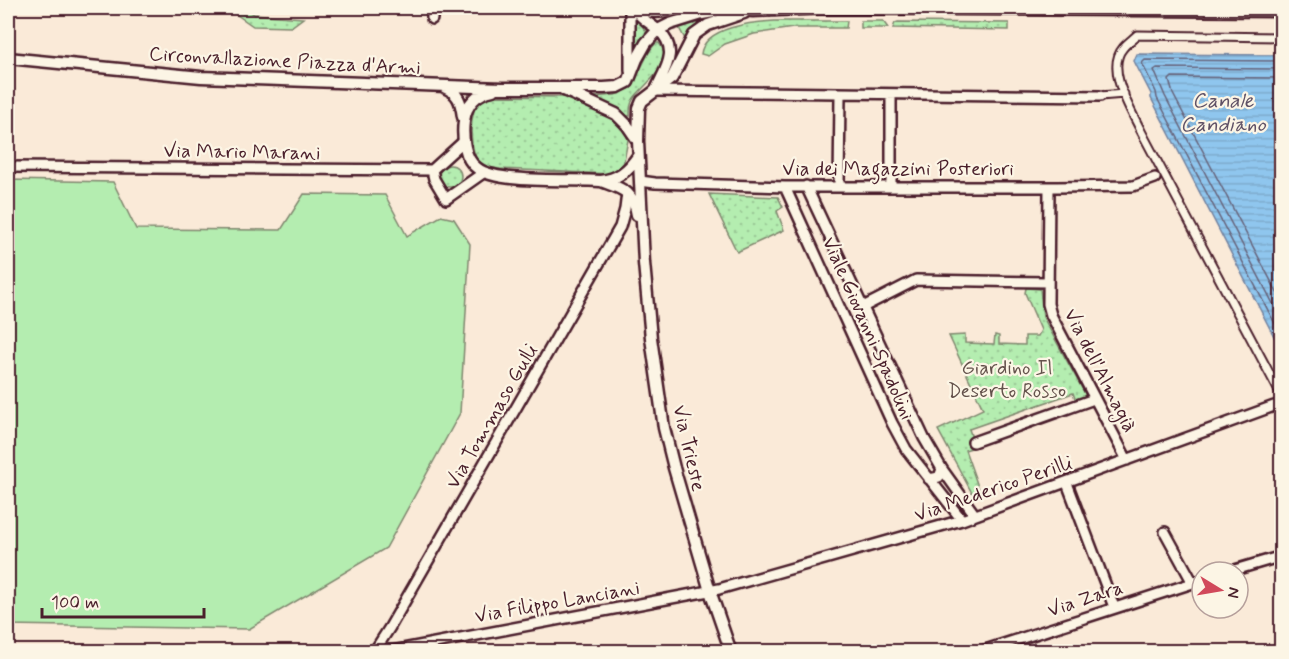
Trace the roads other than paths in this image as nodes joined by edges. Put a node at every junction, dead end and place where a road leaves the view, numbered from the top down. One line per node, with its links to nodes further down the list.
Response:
1 (432, 8): 8 (street)
2 (633, 8): 3 (street); 9 (street); 12 (street)
3 (694, 8)
4 (717, 8): 5 (street)
5 (730, 9): 6 (street); 9 (street)
6 (753, 11): 7 (street); 16 (street, Via Trieste)
7 (1281, 11)
8 (432, 19)
9 (658, 30): 12 (street); 16 (street)
10 (1281, 37): 18 (street)
11 (8, 58): 13 (street, Circonvallazione Piazza d'Armi)
12 (628, 81): 15 (street, Circonvallazione Piazza d'Armi)
13 (438, 85): 14 (street, Circonvallazione Piazza d'Armi); 21 (street)
14 (502, 88): 15 (street, Circonvallazione Piazza d'Armi); 21 (street)
15 (561, 89): 23 (street, Circonvallazione Piazza d'Armi)
16 (655, 91): 17 (street); 23 (street, Via Trieste)
17 (842, 94): 19 (street); 32 (street)
18 (1124, 94): 20 (street); 28 (street)
19 (891, 95): 20 (street); 33 (street)
20 (1100, 96)
21 (464, 120): 22 (street)
22 (464, 141): 26 (street); 27 (street)
23 (638, 141): 24 (street, Via Trieste)
24 (638, 156): 29 (street); 30 (street, Via Trieste)
25 (8, 166): 26 (street, Via Mario Marani)
26 (432, 170): 27 (street)
27 (483, 173): 29 (street)
28 (1160, 176): 35 (street, Via dei Magazzini Posteriori); 40 (street)
29 (600, 181): 36 (street)
30 (640, 181): 34 (street, Via dei Magazzini Posteriori); 37 (street, Via Trieste)
31 (806, 186): 32 (street, Via dei Magazzini Posteriori); 34 (street, Via dei Magazzini Posteriori); 39 (street, Viale Giovanni Spadolini)
32 (839, 186): 33 (street, Via dei Magazzini Posteriori)
33 (891, 186): 35 (street, Via dei Magazzini Posteriori)
34 (785, 187): 46 (street, Viale Giovanni Spadolini)
35 (1049, 187): 38 (street, Via dell'Almagià)
36 (627, 193): 37 (street, Via Trieste); 57 (street, Via Tommaso Gulli)
37 (643, 247): 55 (street, Via Trieste)
38 (1048, 282): 39 (street); 41 (street, Via dell'Almagià)
39 (863, 307): 45 (street, Viale Giovanni Spadolini)
40 (1281, 397)
41 (1095, 399): 43 (street); 44 (street, Via dell'Almagià)
42 (1278, 405): 44 (street, Via Mederico Perilli)
43 (973, 442)
44 (1127, 460): 47 (street, Via Mederico Perilli)
45 (942, 469): 46 (street); 48 (street, Viale Giovanni Spadolini)
46 (929, 480): 49 (street, Viale Giovanni Spadolini)
47 (1067, 483): 48 (street, Via Mederico Perilli); 56 (street)
48 (975, 515): 49 (street, Via Mederico Perilli)
49 (962, 520): 55 (street, Via Mederico Perilli)
50 (1165, 532): 53 (street)
51 (1281, 556): 52 (street)
52 (1250, 565)
53 (1190, 569)
54 (1190, 583): 56 (street, Via Zara)
55 (710, 591): 58 (street, Via Filippo Lanciani); 61 (street, Via Trieste)
56 (1114, 607): 62 (street, Via Zara)
57 (390, 627): 58 (street); 59 (street, Via Tommaso Gulli)
58 (410, 646): 60 (street, Via Filippo Lanciani)
59 (374, 651)
60 (388, 651)
61 (731, 651)
62 (979, 651)

